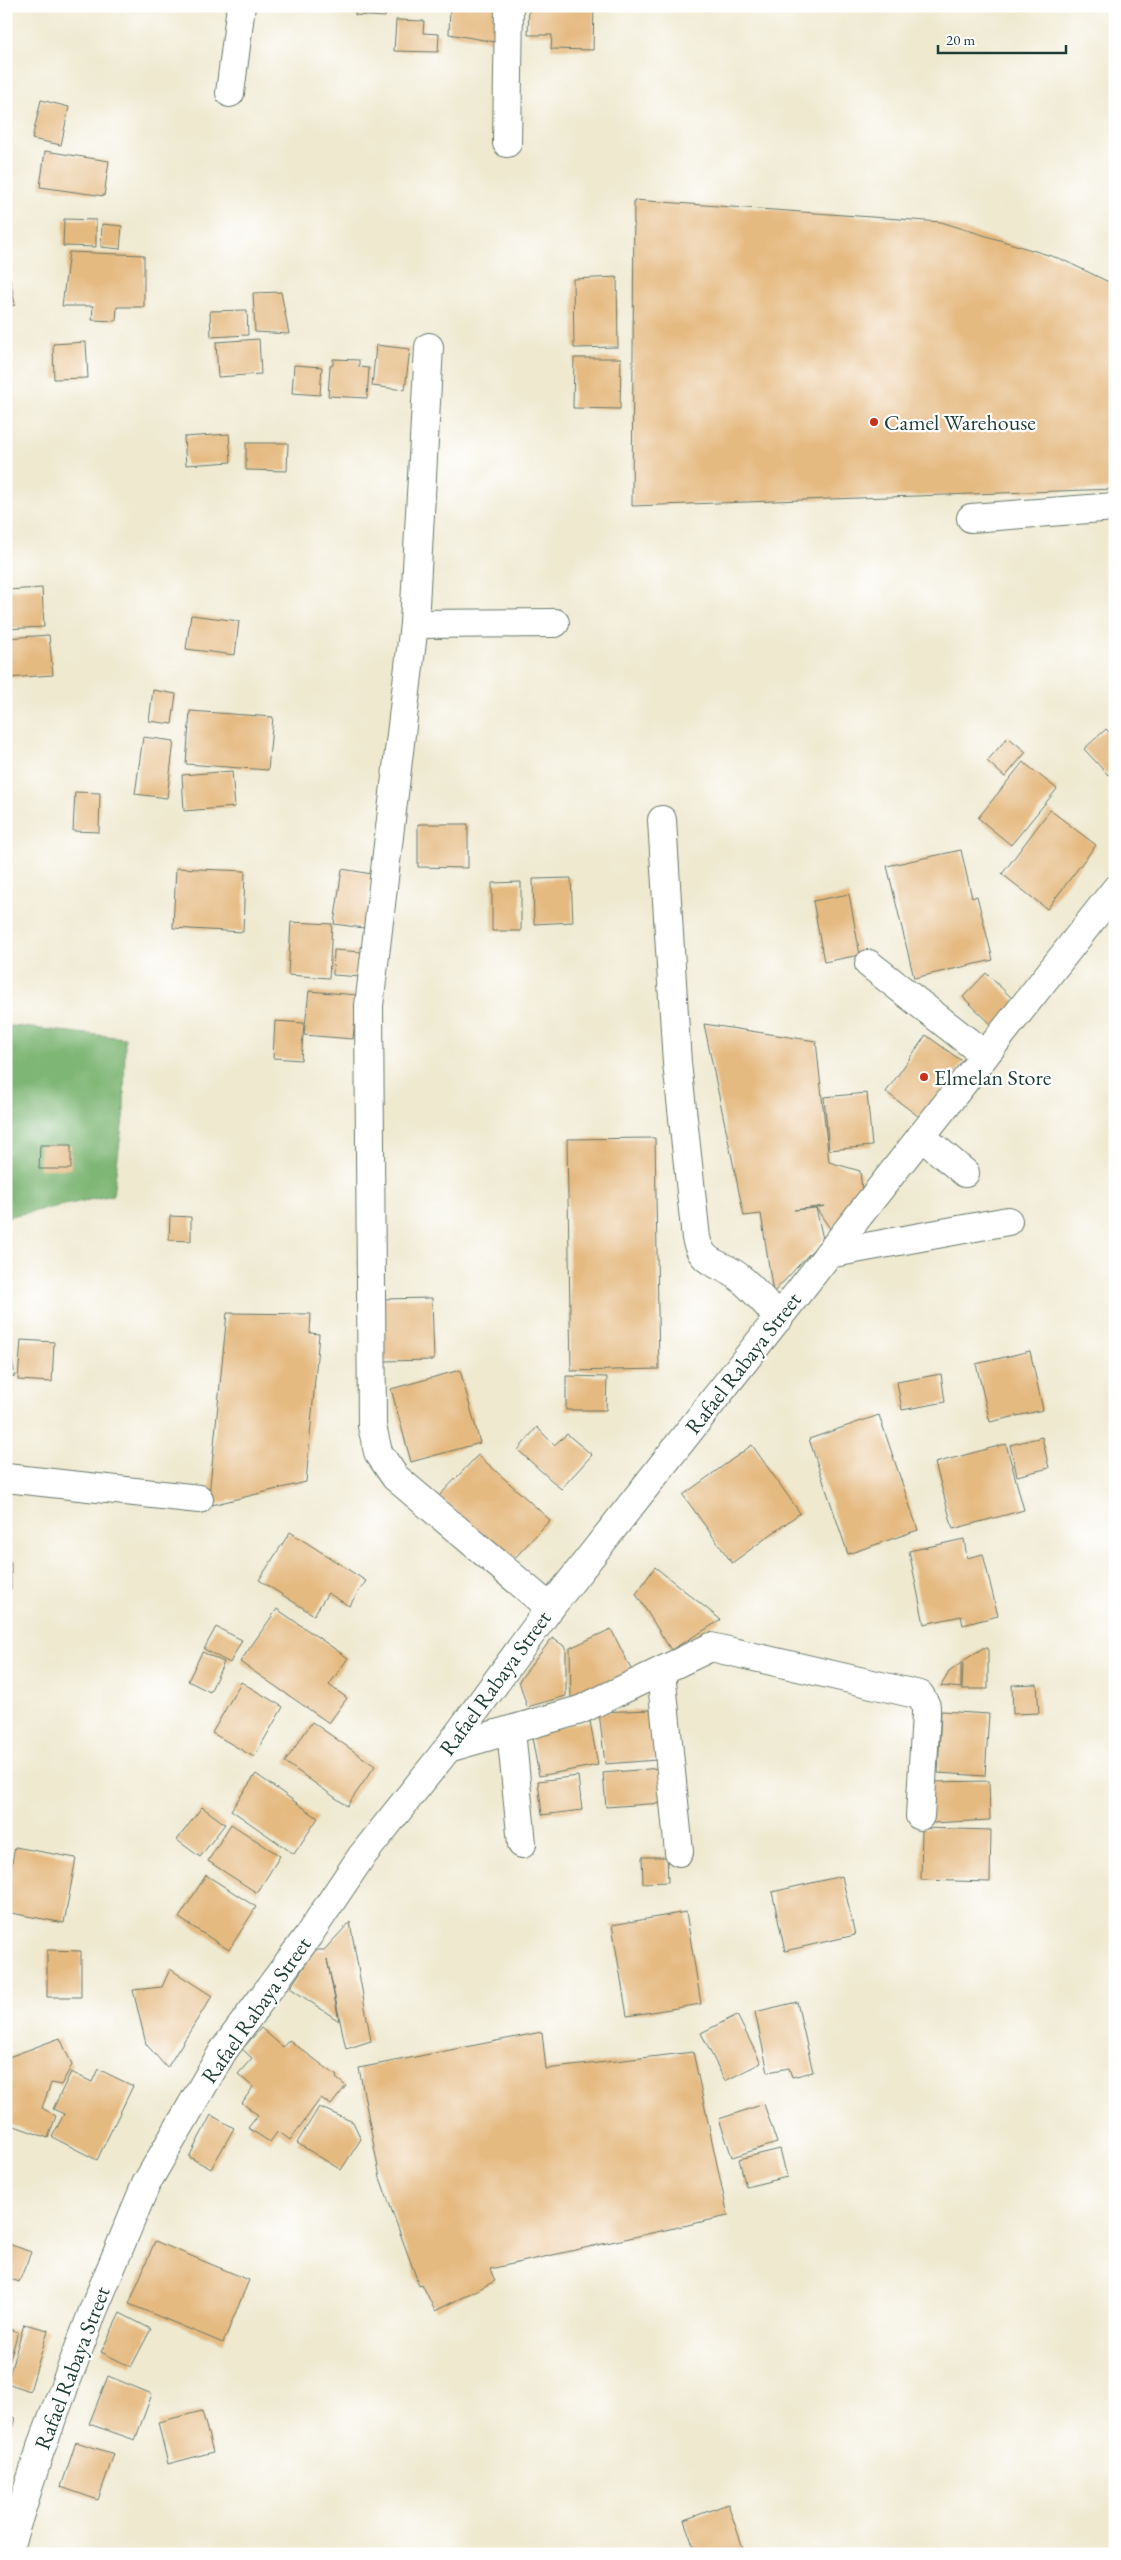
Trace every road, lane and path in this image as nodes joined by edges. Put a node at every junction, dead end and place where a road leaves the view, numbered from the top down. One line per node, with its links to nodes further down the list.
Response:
1 (241, 6): 3 (street)
2 (509, 6): 4 (street)
3 (230, 93)
4 (507, 143)
5 (429, 346): 9 (street)
6 (1115, 507): 7 (street)
7 (971, 518)
8 (555, 623): 9 (street)
9 (414, 624): 21 (street)
10 (662, 820): 18 (street)
11 (1115, 890): 13 (street, Rafael Rabaya Street)
12 (869, 964): 13 (street)
13 (985, 1055): 14 (street, Rafael Rabaya Street)
14 (921, 1136): 15 (street); 17 (street, Rafael Rabaya Street)
15 (964, 1172)
16 (1008, 1221): 17 (street)
17 (828, 1254): 18 (street, Rafael Rabaya Street)
18 (779, 1318): 21 (street, Rafael Rabaya Street)
19 (6, 1478): 20 (street)
20 (199, 1499)
21 (550, 1608): 24 (street, Rafael Rabaya Street)
22 (661, 1672): 23 (street); 25 (street); 27 (street)
23 (511, 1730): 24 (street); 26 (street)
24 (448, 1748): 28 (street, Rafael Rabaya Street)
25 (920, 1816)
26 (522, 1844)
27 (679, 1852)
28 (7, 2554)

